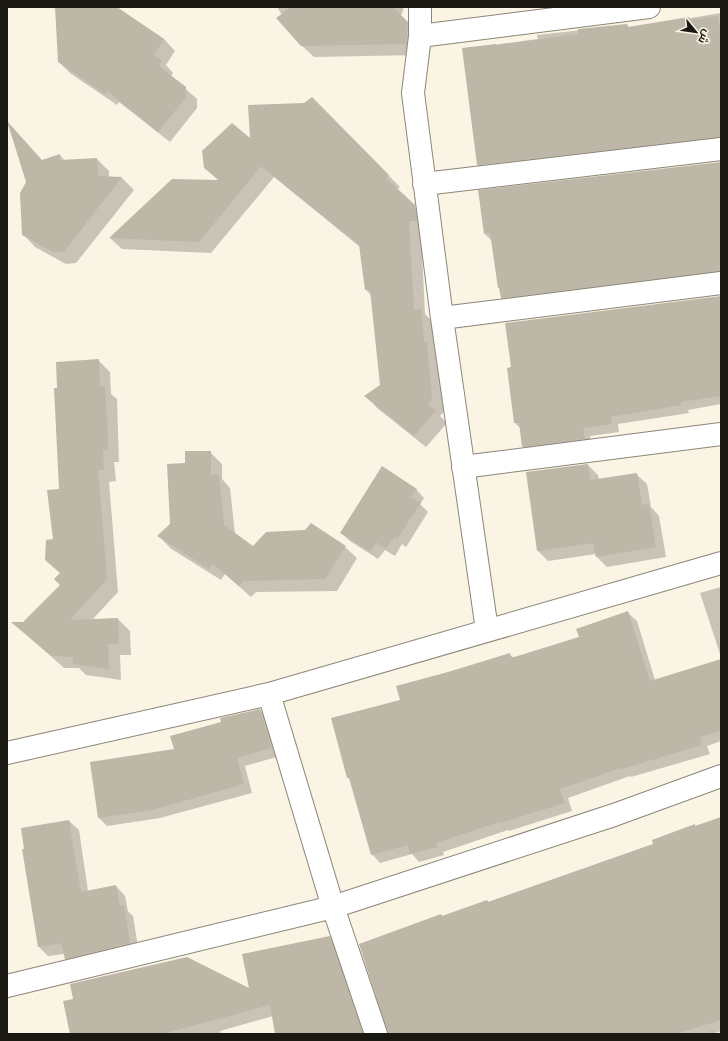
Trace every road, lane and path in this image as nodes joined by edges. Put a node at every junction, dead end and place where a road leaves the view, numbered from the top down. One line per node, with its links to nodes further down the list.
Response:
1 (420, 7): 3 (street)
2 (648, 7): 3 (street)
3 (420, 36): 5 (street)
4 (721, 149): 5 (street)
5 (424, 184): 7 (street)
6 (721, 283): 7 (street)
7 (442, 318): 9 (street)
8 (721, 434): 9 (street)
9 (463, 467): 11 (street)
10 (721, 563): 11 (street)
11 (488, 630): 12 (street)
12 (269, 694): 13 (street); 15 (street)
13 (7, 753)
14 (721, 776): 15 (street)
15 (333, 907): 16 (street); 17 (street)
16 (7, 986)
17 (376, 1034)

